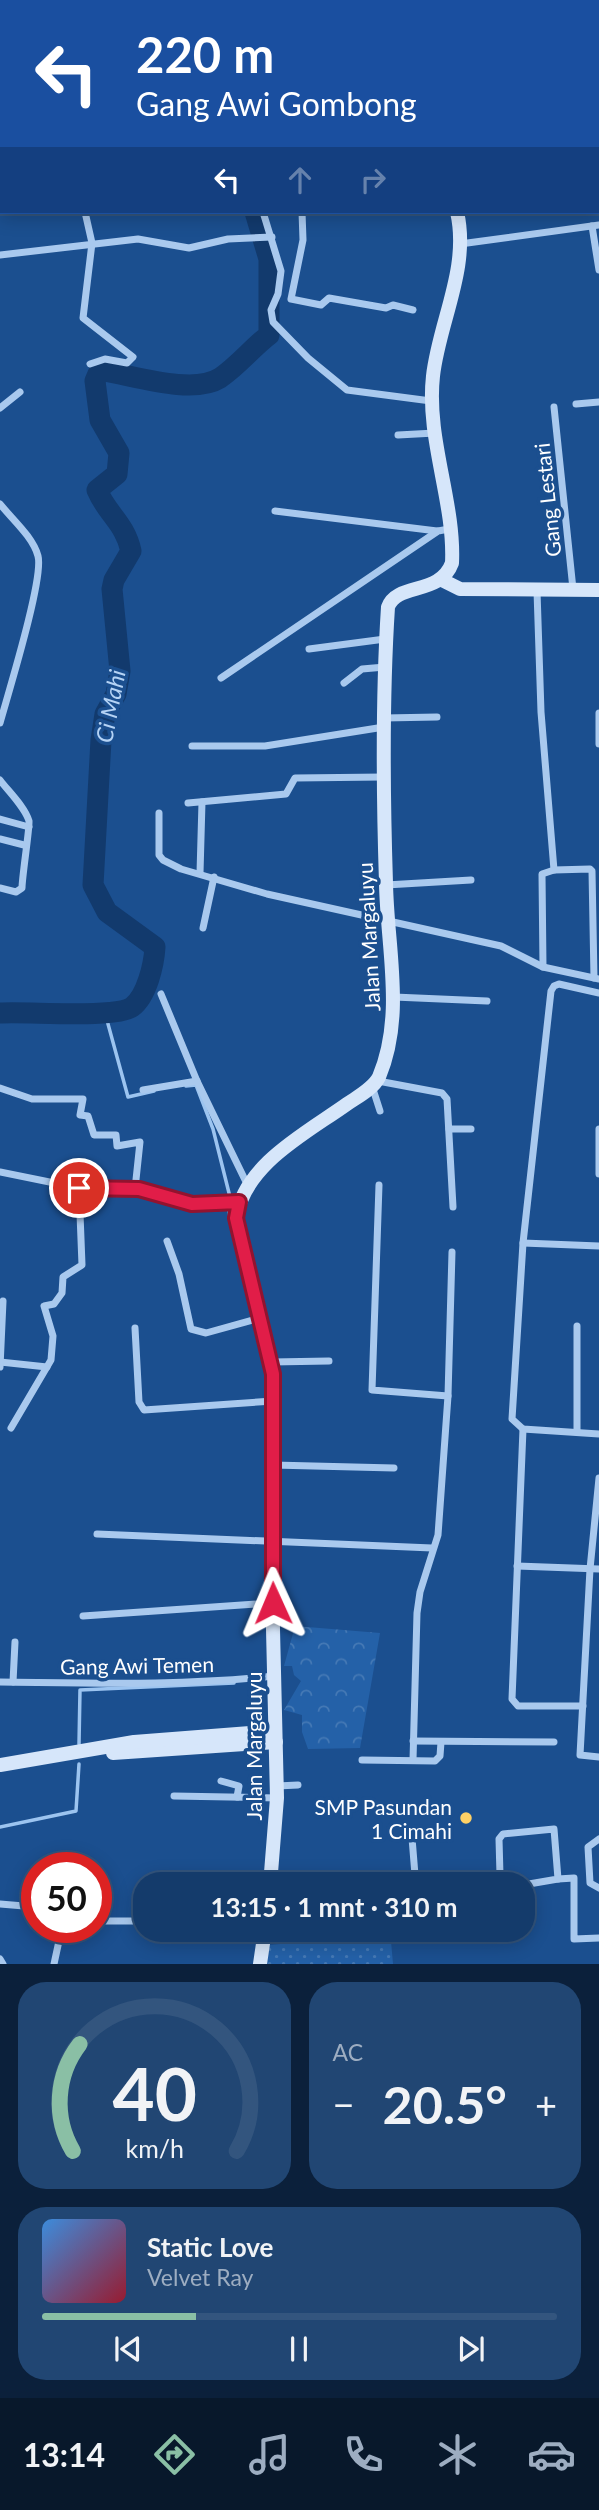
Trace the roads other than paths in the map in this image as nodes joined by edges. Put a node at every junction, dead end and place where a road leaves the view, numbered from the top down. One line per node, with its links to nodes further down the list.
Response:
1 (85, 214): 7 (street)
2 (264, 214): 6 (street)
3 (302, 214): 12 (street)
4 (457, 214): 8 (main road)
5 (596, 225): 8 (street); 10 (street)
6 (270, 237): 7 (street); 11 (street)
7 (92, 243): 9 (street); 14 (street)
8 (460, 244): 16 (main road)
9 (0, 255)
10 (599, 270)
11 (278, 294): 12 (street); 16 (street)
12 (291, 299): 13 (street)
13 (412, 310)
14 (90, 364)
15 (20, 392): 20 (street)
16 (431, 401): 21 (main road)
17 (599, 402): 18 (street)
18 (576, 404)
19 (554, 407): 27 (street, Gang Lestari)
20 (0, 408)
21 (435, 433): 22 (street); 25 (main road)
22 (398, 435)
23 (0, 504): 37 (street)
24 (275, 511): 25 (street)
25 (443, 530): 26 (main road); 33 (street)
26 (442, 580): 29 (main road); 30 (main road, Jalan Margaluyu)
27 (573, 590): 28 (main road); 29 (main road)
28 (599, 590)
29 (537, 591): 50 (street)
30 (386, 639): 31 (street); 32 (main road, Jalan Margaluyu)
31 (309, 649)
32 (384, 667): 34 (street); 38 (main road, Jalan Margaluyu)
33 (221, 678)
34 (344, 683)
35 (599, 713): 39 (street)
36 (437, 717): 38 (street)
37 (0, 723)
38 (384, 723): 40 (street); 41 (main road, Jalan Margaluyu)
39 (599, 744)
40 (192, 746)
41 (384, 777): 43 (street); 54 (main road, Jalan Margaluyu)
42 (0, 780): 47 (street)
43 (202, 802): 44 (street); 51 (street)
44 (188, 803)
45 (159, 813): 51 (street)
46 (0, 819): 47 (street)
47 (29, 827): 49 (street)
48 (0, 839): 49 (street)
49 (24, 845): 55 (street)
50 (554, 870): 58 (street); 59 (street)
51 (200, 873): 52 (street)
52 (214, 877): 56 (street); 57 (street)
53 (471, 880): 54 (street)
54 (386, 885): 56 (main road, Jalan Margaluyu)
55 (0, 888)
56 (387, 920): 58 (street); 62 (main road, Jalan Margaluyu)
57 (203, 928)
58 (543, 967): 59 (street)
59 (596, 979)
60 (161, 993): 64 (street)
61 (599, 993): 81 (street)
62 (394, 997): 63 (street); 65 (main road, Jalan Margaluyu)
63 (487, 1001)
64 (197, 1081): 67 (street); 74 (street)
65 (374, 1083): 68 (street); 69 (street); 74 (main road, Jalan Margaluyu)
66 (0, 1088): 77 (street)
67 (143, 1090)
68 (380, 1111)
69 (449, 1129): 70 (street); 79 (street)
70 (471, 1129)
71 (599, 1129): 73 (street)
72 (0, 1172): 76 (street)
73 (599, 1174)
74 (247, 1184): 78 (main road, Jalan Margaluyu)
75 (379, 1185): 92 (street)
76 (79, 1188): 77 (street); 91 (street)
77 (135, 1189): 78 (street)
78 (239, 1202): 85 (main road, Jalan Margaluyu)
79 (453, 1207)
80 (167, 1241): 85 (street)
81 (523, 1243): 82 (street); 95 (street)
82 (599, 1246)
83 (453, 1252): 92 (street)
84 (3, 1301): 90 (street)
85 (260, 1318): 89 (main road, Jalan Margaluyu)
86 (577, 1326): 96 (street)
87 (135, 1328): 93 (street)
88 (329, 1361): 89 (street)
89 (271, 1362): 93 (main road, Jalan Margaluyu)
90 (0, 1364): 91 (street)
91 (47, 1367): 94 (street)
92 (448, 1396): 103 (street)
93 (273, 1401): 98 (main road, Jalan Margaluyu)
94 (11, 1428)
95 (523, 1429): 96 (street); 104 (street)
96 (578, 1431): 97 (street)
97 (599, 1434)
98 (273, 1465): 99 (street); 102 (main road, Jalan Margaluyu)
99 (394, 1468)
100 (599, 1478): 105 (street)
101 (97, 1534): 102 (street)
102 (273, 1542): 103 (street); 107 (main road, Jalan Margaluyu)
103 (432, 1548): 115 (street)
104 (517, 1566): 105 (street); 113 (street)
105 (590, 1569): 106 (street); 113 (street)
106 (599, 1569)
107 (273, 1603): 108 (street); 110 (main road, Jalan Margaluyu)
108 (83, 1616)
109 (15, 1642): 112 (street)
110 (274, 1676): 112 (street, Gang Awi Temen); 114 (main road, Jalan Margaluyu)
111 (0, 1682): 112 (street, Gang Awi Temen)
112 (13, 1682)
113 (583, 1706): 118 (street)
114 (276, 1737): 121 (main road); 124 (main road, Jalan Margaluyu)
115 (414, 1741): 116 (street); 120 (street)
116 (441, 1742): 117 (street); 120 (street)
117 (554, 1742)
118 (599, 1757)
119 (362, 1760): 120 (street)
120 (413, 1760)
121 (0, 1765)
122 (221, 1781): 126 (street)
123 (298, 1785): 124 (street)
124 (277, 1792): 126 (street); 129 (main road, Jalan Margaluyu)
125 (174, 1796): 126 (street)
126 (237, 1797)
127 (412, 1838): 130 (street)
128 (599, 1839): 134 (street)
129 (272, 1872)
130 (415, 1872)
131 (500, 1872): 132 (street)
132 (558, 1879): 133 (street); 139 (street)
133 (535, 1883)
134 (599, 1888)
135 (0, 1904): 136 (street)
136 (21, 1906)
137 (112, 1921): 138 (street)
138 (133, 1921)
139 (599, 1938)
140 (263, 1942): 145 (main road)
141 (59, 1943): 144 (street)
142 (0, 1959): 143 (street)
143 (3, 1964)
144 (54, 1964)
145 (260, 1964)

